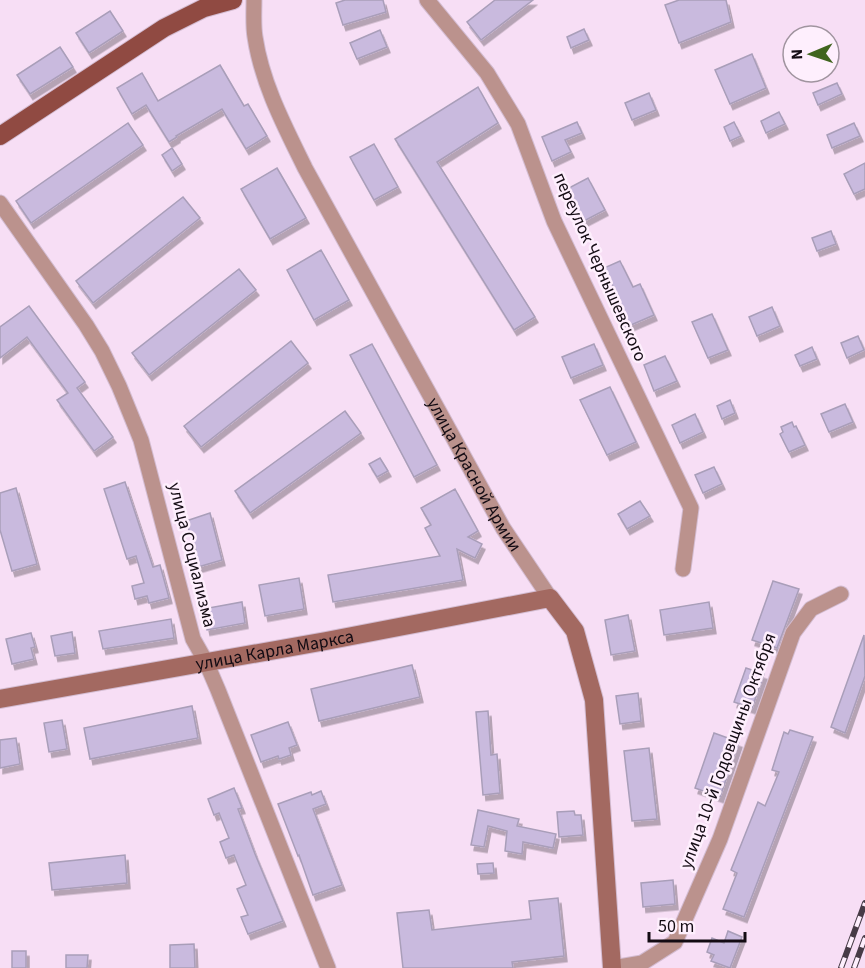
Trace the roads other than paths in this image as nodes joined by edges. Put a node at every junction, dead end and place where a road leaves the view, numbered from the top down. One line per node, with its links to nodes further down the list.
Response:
1 (233, 0): 4 (main road)
2 (254, 0): 8 (street, улица Красной Армии)
3 (427, 0): 6 (street, переулок Чернышевского)
4 (0, 136)
5 (0, 202): 9 (street, улица Социализма)
6 (683, 569)
7 (841, 594): 12 (street, улица 10-й Годовщины Октября)
8 (550, 598): 9 (main road, улица Карла Маркса); 12 (main road, улица Красной Армии)
9 (206, 662): 10 (main road, улица Карла Маркса); 11 (street, улица Социализма)
10 (0, 699)
11 (328, 968)
12 (613, 968)

